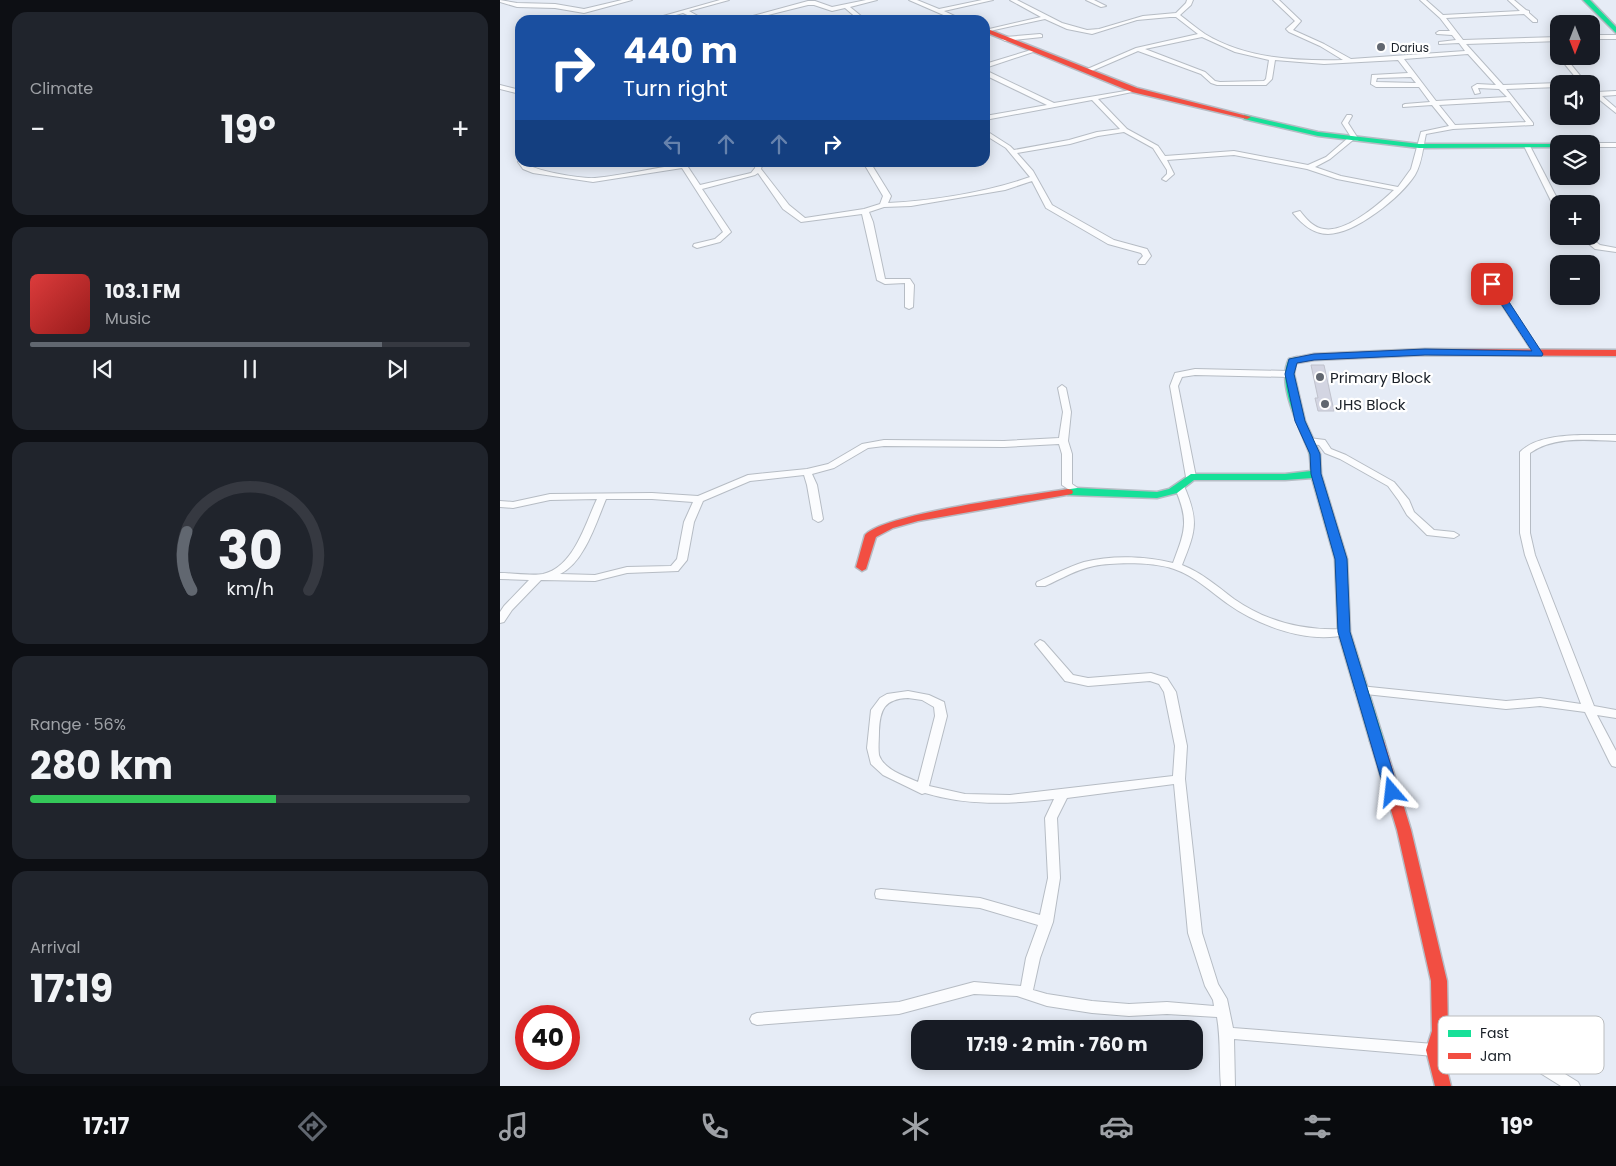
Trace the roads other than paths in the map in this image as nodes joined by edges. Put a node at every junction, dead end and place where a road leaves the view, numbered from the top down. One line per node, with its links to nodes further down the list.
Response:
1 (500, 0): 15 (street)
2 (522, 0): 15 (street)
3 (629, 0): 15 (street)
4 (726, 0): 20 (street)
5 (874, 0): 17 (street)
6 (912, 0): 21 (street)
7 (990, 0): 21 (street)
8 (1013, 0): 30 (street)
9 (1089, 0): 16 (street)
10 (1190, 0): 24 (street)
11 (1276, 0): 53 (street)
12 (1424, 0): 31 (street)
13 (1511, 0): 19 (street)
14 (1586, 0): 34 (street)
15 (511, 4): 18 (street)
16 (1103, 6)
17 (847, 7): 27 (street); 28 (street)
18 (500, 8)
19 (1521, 8): 22 (street); 23 (street)
20 (684, 11): 25 (street); 26 (street)
21 (938, 11): 29 (street)
22 (1527, 12): 23 (street); 32 (street)
23 (1510, 13): 31 (street)
24 (1177, 14): 30 (street); 38 (street)
25 (670, 15)
26 (692, 15)
27 (761, 15)
28 (857, 15)
29 (948, 15)
30 (1046, 17): 33 (street)
31 (1442, 17): 37 (street)
32 (1535, 21)
33 (990, 29)
34 (1616, 31)
35 (990, 32): 43 (street)
36 (1439, 33): 37 (street)
37 (1453, 33): 47 (street)
38 (1203, 35): 48 (street); 52 (street)
39 (1539, 35): 44 (street)
40 (1040, 36): 43 (street)
41 (1600, 37): 42 (street)
42 (1616, 37)
43 (1005, 39): 50 (street)
44 (1550, 40)
45 (1550, 41): 47 (street)
46 (1441, 43): 47 (street)
47 (1464, 46): 49 (street); 51 (street); 63 (street)
48 (1138, 49): 52 (street); 56 (street)
49 (1484, 49)
50 (1033, 51): 54 (street); 56 (street)
51 (1400, 58): 53 (street); 58 (street)
52 (1272, 59): 53 (street)
53 (1349, 61)
54 (990, 64)
55 (1568, 65): 59 (street)
56 (1088, 71): 69 (street)
57 (990, 75): 61 (street)
58 (1414, 75): 65 (street); 65 (street)
59 (1577, 75)
60 (1504, 79): 63 (street)
61 (999, 80): 64 (street); 78 (street)
62 (1484, 80): 63 (street)
63 (1495, 80): 68 (street)
64 (990, 81)
65 (1421, 85): 77 (street)
66 (1550, 85): 68 (street)
67 (500, 87): 70 (street)
68 (1501, 87): 72 (street); 76 (street)
69 (1135, 90): 75 (street); 87 (street)
70 (515, 91)
71 (1600, 92): 73 (street)
72 (1477, 93)
73 (1616, 93)
74 (1600, 97): 81 (street)
75 (1095, 99): 78 (street); 85 (street)
76 (1512, 99): 77 (street); 84 (street)
77 (1434, 103): 79 (street); 84 (street)
78 (1054, 106): 83 (street)
79 (1405, 106)
80 (1600, 108): 81 (street)
81 (1614, 109)
82 (1349, 116): 87 (street)
83 (990, 117)
84 (1453, 127): 91 (street)
85 (1125, 130): 93 (street); 94 (street)
86 (990, 135): 93 (street)
87 (1353, 140): 91 (street); 101 (street)
88 (1550, 145): 92 (street)
89 (1600, 145): 90 (street)
90 (1616, 145)
91 (1419, 146): 92 (street); 105 (street)
92 (1527, 146): 106 (street)
93 (1012, 152): 102 (street)
94 (1163, 158): 101 (street); 103 (street)
95 (524, 167): 96 (street)
96 (677, 167)
97 (684, 167): 104 (street)
98 (758, 167): 104 (street)
99 (760, 167): 108 (street)
100 (869, 167): 107 (street)
101 (1309, 167): 105 (street)
102 (1033, 178): 107 (street); 113 (street)
103 (1166, 179)
104 (698, 188): 111 (street)
105 (1398, 189): 109 (street)
106 (1552, 195)
107 (883, 205): 108 (street)
108 (864, 211): 115 (street)
109 (1297, 213)
110 (1595, 245): 112 (street)
111 (697, 246)
112 (1616, 250)
113 (1142, 262)
114 (1492, 284): 117 (street)
115 (909, 307)
116 (1616, 353): 117 (street)
117 (1538, 354): 118 (street)
118 (1290, 374): 122 (street); 125 (street)
119 (1062, 388): 121 (street)
120 (1616, 438): 142 (street)
121 (1063, 441): 123 (street); 127 (street)
122 (1309, 441): 124 (street); 132 (street)
123 (807, 472): 129 (street); 131 (street)
124 (1316, 474): 125 (street); 139 (street)
125 (1191, 477): 126 (street)
126 (1179, 486): 127 (street); 134 (street)
127 (1077, 491): 133 (street)
128 (602, 498): 129 (street); 130 (street); 136 (street)
129 (699, 499): 136 (street)
130 (500, 504)
131 (818, 519)
132 (1454, 535)
133 (862, 566)
134 (1177, 566): 137 (street); 139 (street)
135 (500, 576): 136 (street)
136 (542, 576): 138 (street)
137 (1041, 584)
138 (500, 620)
139 (1344, 632): 141 (street)
140 (1040, 644): 145 (street)
141 (1360, 690): 142 (street); 152 (street)
142 (1589, 709): 143 (street); 144 (street)
143 (1616, 714)
144 (1616, 763)
145 (1179, 780): 147 (street); 151 (street)
146 (922, 790): 146 (street); 147 (street)
147 (1063, 794): 149 (street)
148 (881, 894): 149 (street)
149 (1046, 922): 150 (street)
150 (1026, 993): 151 (street); 153 (street)
151 (1223, 1012): 154 (street)
152 (1440, 1016)
153 (757, 1019)
154 (1227, 1033): 156 (street); 159 (street)
155 (1438, 1037): 156 (street)
156 (1434, 1050): 157 (street)
157 (1438, 1066)
158 (1553, 1074): 160 (street)
159 (1228, 1086)
160 (1572, 1086)

